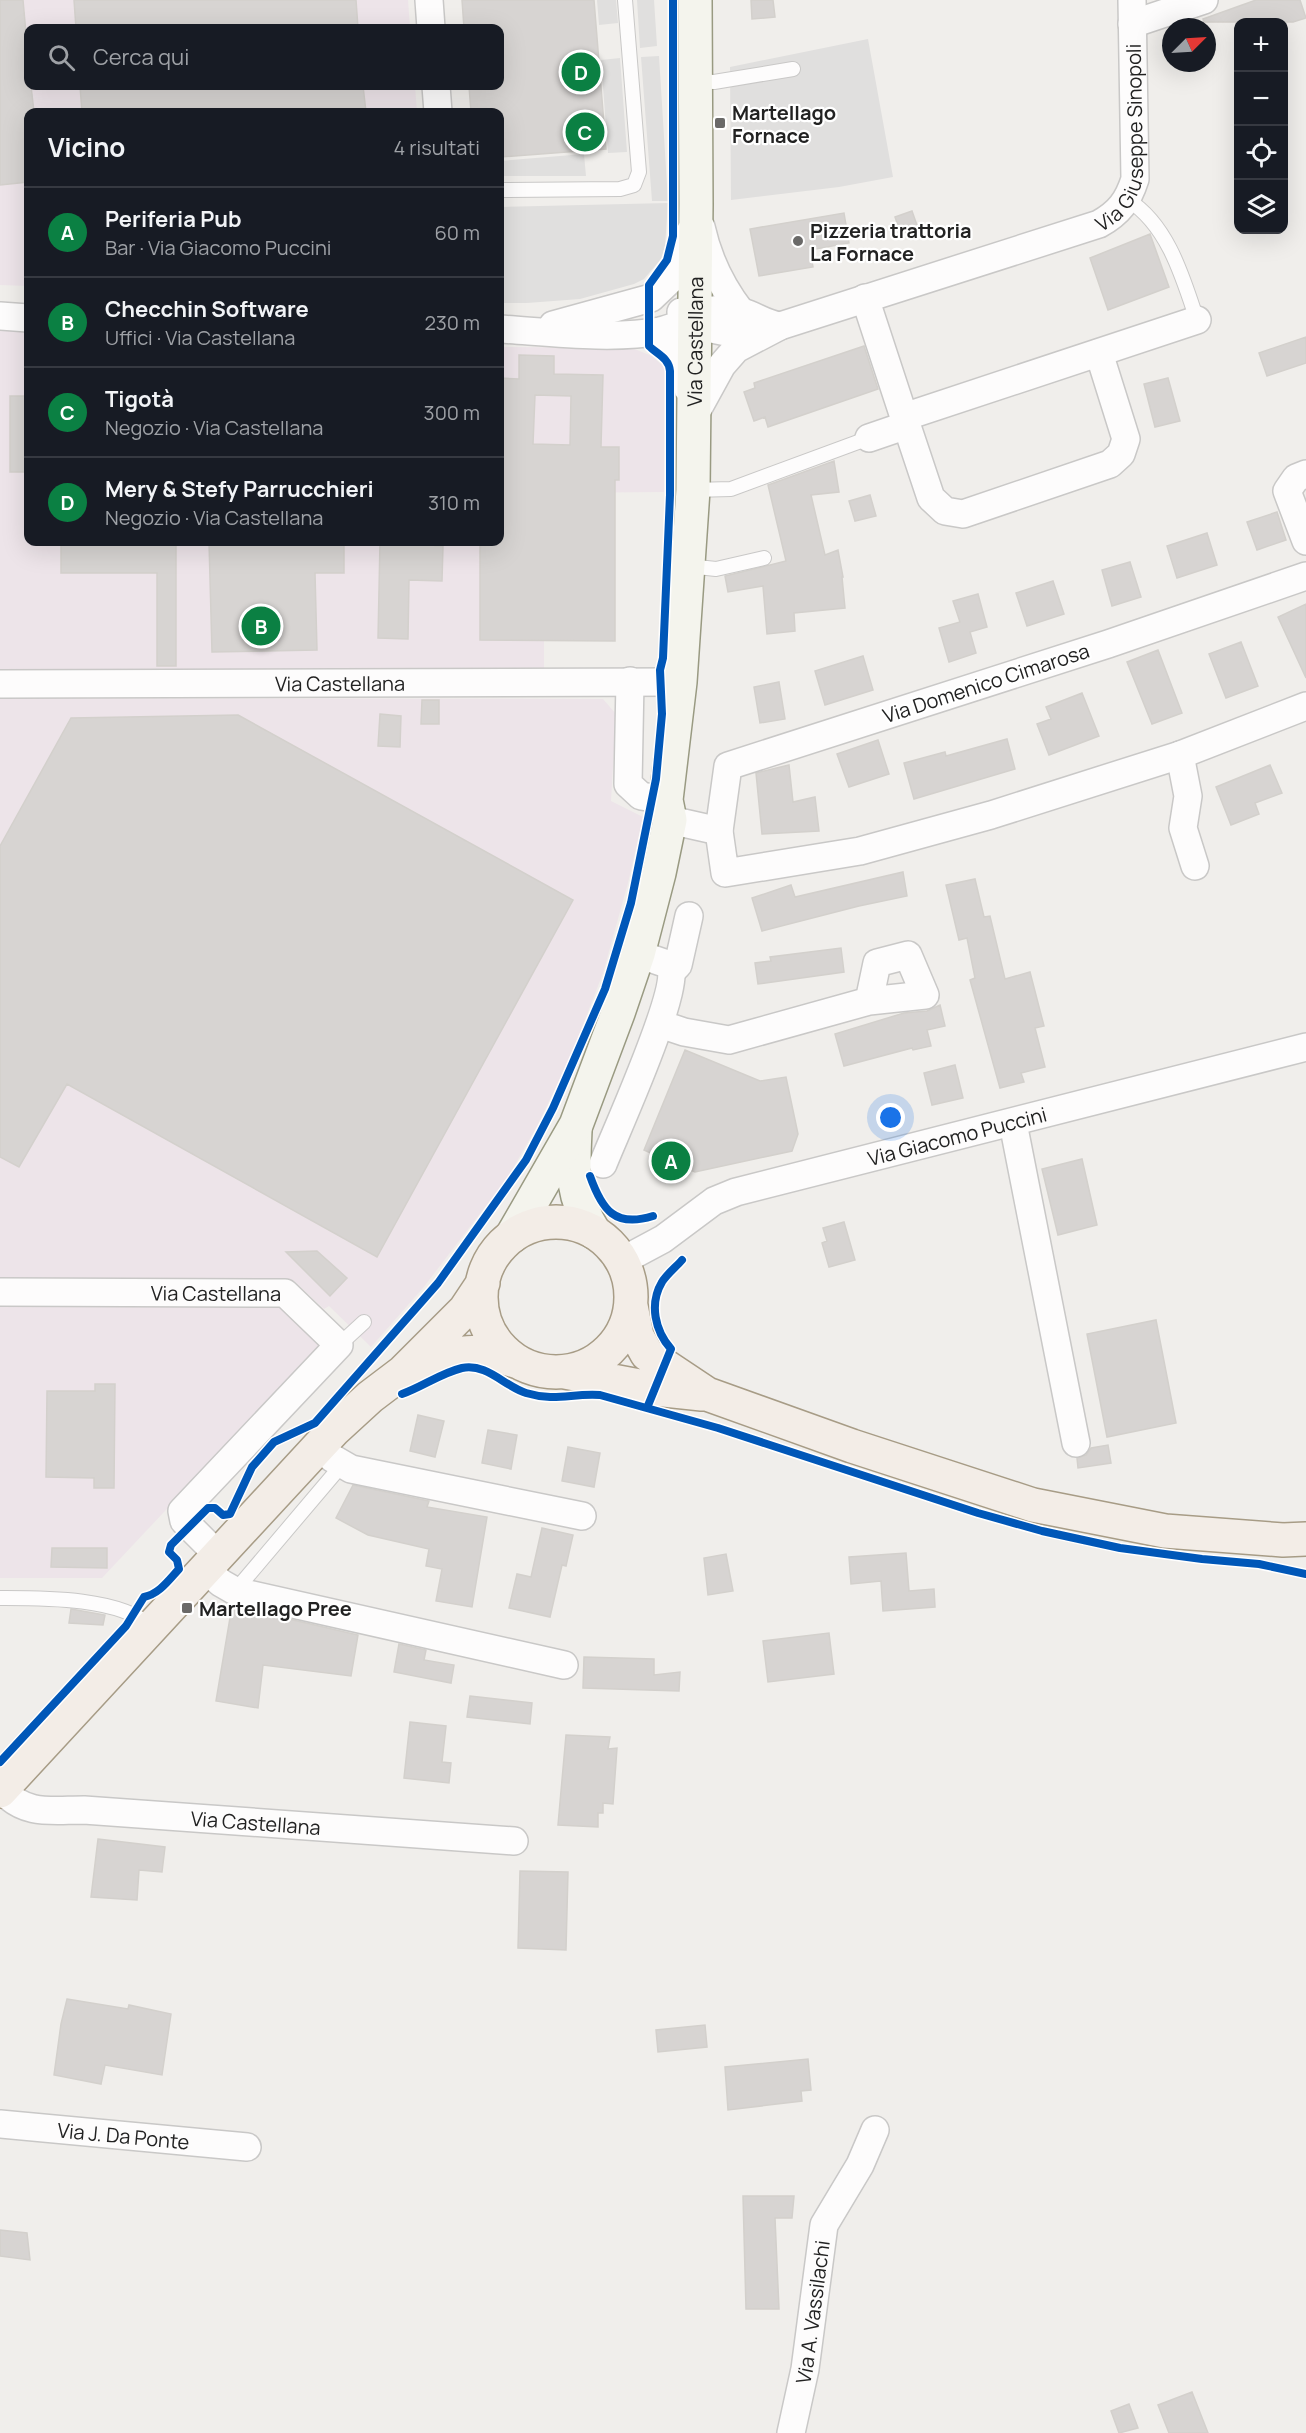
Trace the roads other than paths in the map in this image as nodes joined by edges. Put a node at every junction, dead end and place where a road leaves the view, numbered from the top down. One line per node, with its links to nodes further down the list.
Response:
1 (429, 0): 6 (street)
2 (625, 0): 11 (lane)
3 (695, 0): 8 (street, Via Castellana)
4 (1204, 0): 5 (street)
5 (1132, 12): 12 (street, Via Giuseppe Sinopoli)
6 (431, 24)
7 (792, 69): 8 (lane)
8 (694, 81): 13 (street, Via Castellana)
9 (436, 90): 10 (street)
10 (438, 108)
11 (504, 190)
12 (1128, 200): 15 (street, Via Giuseppe Sinopoli); 20 (lane)
13 (696, 204): 14 (street); 16 (street); 19 (street, Via Castellana)
14 (651, 298): 19 (street); 23 (street)
15 (865, 298): 21 (street, Via Giuseppe Sinopoli); 28 (street)
16 (741, 312): 19 (street); 21 (street)
17 (0, 316): 18 (street)
18 (24, 318)
19 (694, 318): 24 (street); 25 (street); 27 (street, Via Castellana)
20 (1197, 320): 26 (street)
21 (780, 326): 25 (street, Via Giuseppe Sinopoli)
22 (504, 329): 23 (street)
23 (529, 331): 24 (street)
24 (651, 332): 27 (street)
25 (755, 338): 27 (street, Via Giuseppe Sinopoli)
26 (1099, 353): 28 (street); 28 (street)
27 (694, 417): 31 (street, Via Castellana)
28 (905, 421): 29 (street)
29 (869, 438): 31 (lane)
30 (1306, 474): 32 (street)
31 (693, 490): 34 (street, Via Castellana)
32 (1306, 541)
33 (764, 558): 34 (lane)
34 (688, 566): 37 (street, Via Castellana)
35 (1306, 576): 42 (street, Via Domenico Cimarosa)
36 (630, 681): 37 (street, Via Castellana); 38 (street, Via Castellana); 41 (street)
37 (680, 682): 41 (street, Via Castellana)
38 (0, 684)
39 (1306, 706): 40 (street, Via Domenico Cimarosa)
40 (1180, 755): 42 (street, Via Domenico Cimarosa); 43 (street)
41 (668, 810): 42 (street); 45 (street, Via Castellana)
42 (718, 831)
43 (1195, 866)
44 (689, 916): 46 (street)
45 (638, 954): 46 (street); 51 (street, Via Castellana)
46 (673, 970): 48 (street)
47 (869, 1001): 48 (street)
48 (660, 1024): 52 (street)
49 (1306, 1047): 50 (street, Via Giacomo Puccini)
50 (1013, 1123): 55 (street, Via Giacomo Puccini); 65 (street)
51 (576, 1125): 53 (street, Via Castellana); 54 (street, Via Castellana)
52 (603, 1164)
53 (594, 1232): 54 (main road); 55 (main road)
54 (512, 1236): 56 (main road)
55 (622, 1261): 58 (main road)
56 (483, 1283): 61 (main road); 62 (main road, Via Castellana)
57 (0, 1292): 60 (street, Via Castellana)
58 (631, 1306): 63 (main road); 64 (main road)
59 (364, 1322): 60 (lane)
60 (339, 1345): 69 (street)
61 (518, 1362): 62 (main road, Via Castellana); 63 (main road)
62 (403, 1372): 66 (main road, Via Castellana)
63 (565, 1372): 64 (main road)
64 (707, 1394): 68 (main road)
65 (1076, 1443)
66 (330, 1455): 67 (street); 69 (main road, Via Castellana); 70 (lane, Via Castellana)
67 (582, 1516)
68 (1306, 1539)
69 (212, 1563): 70 (street); 72 (main road, Via Castellana)
70 (235, 1591): 73 (street)
71 (0, 1598): 72 (lane)
72 (152, 1627): 74 (main road, Via Castellana)
73 (564, 1665)
74 (1, 1791): 75 (street, Via Castellana)
75 (514, 1841)
76 (0, 2124): 78 (street, Via J. Da Ponte)
77 (875, 2130): 79 (street, Via A. Vassilachi)
78 (247, 2147)
79 (791, 2433)

